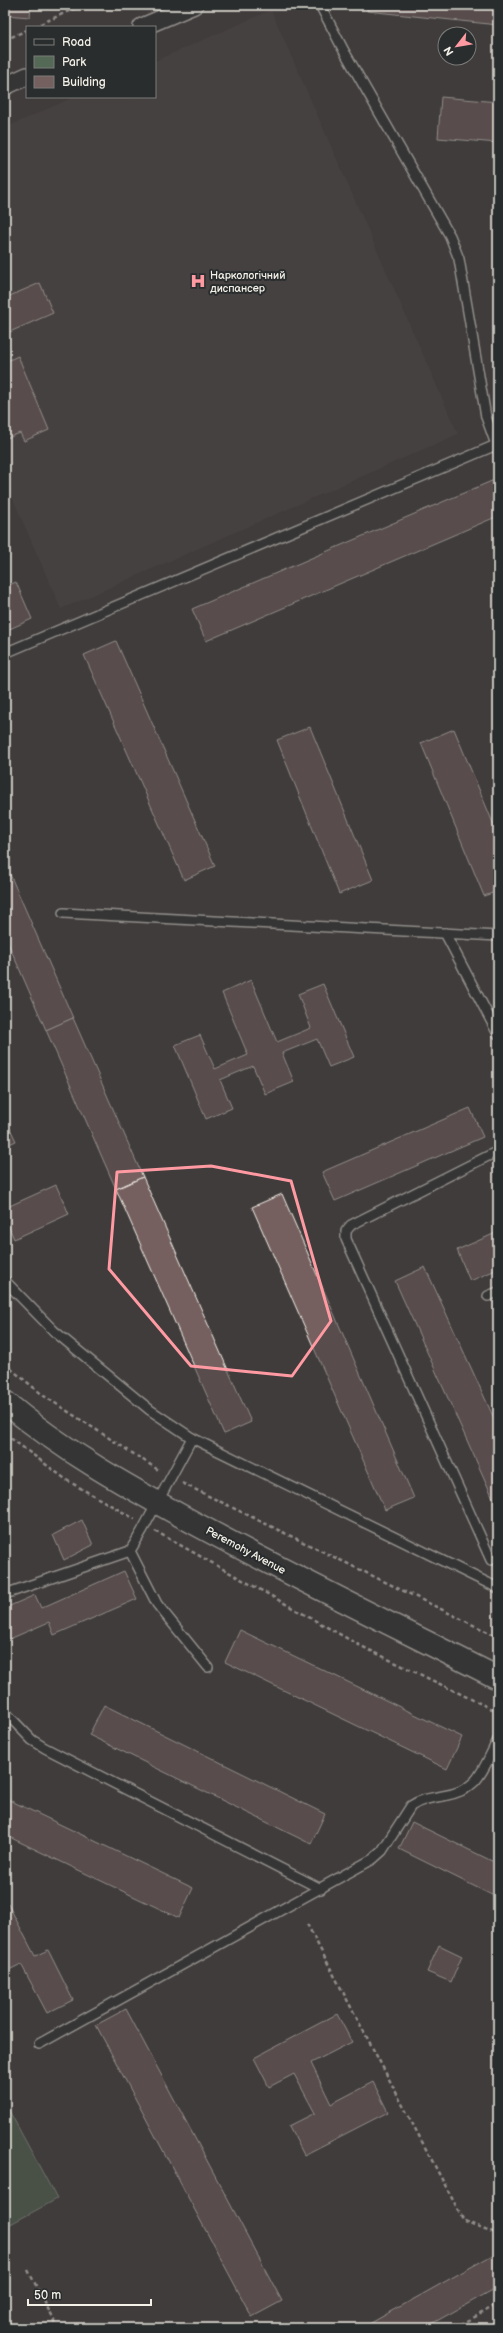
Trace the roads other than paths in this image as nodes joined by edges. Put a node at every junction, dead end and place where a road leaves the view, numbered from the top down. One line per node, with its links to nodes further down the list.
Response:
1 (194, 5): 3 (street)
2 (320, 5): 6 (lane)
3 (144, 26)
4 (26, 76): 5 (street)
5 (5, 86)
6 (497, 447): 7 (lane)
7 (5, 653)
8 (63, 913): 9 (lane)
9 (445, 933): 10 (lane); 11 (lane)
10 (498, 936)
11 (498, 1034)
12 (498, 1151): 20 (lane)
13 (5, 1281): 17 (lane)
14 (498, 1292): 15 (lane)
15 (488, 1296)
16 (5, 1402): 18 (main road, Peremohy Avenue)
17 (192, 1438): 18 (lane); 21 (lane)
18 (158, 1503): 19 (lane); 24 (main road, Peremohy Avenue)
19 (130, 1551): 22 (lane); 23 (lane)
20 (491, 1560)
21 (498, 1588)
22 (5, 1594)
23 (208, 1667)
24 (498, 1678)
25 (5, 1712): 27 (lane)
26 (498, 1740): 27 (lane)
27 (321, 1889): 28 (lane)
28 (39, 2044)

